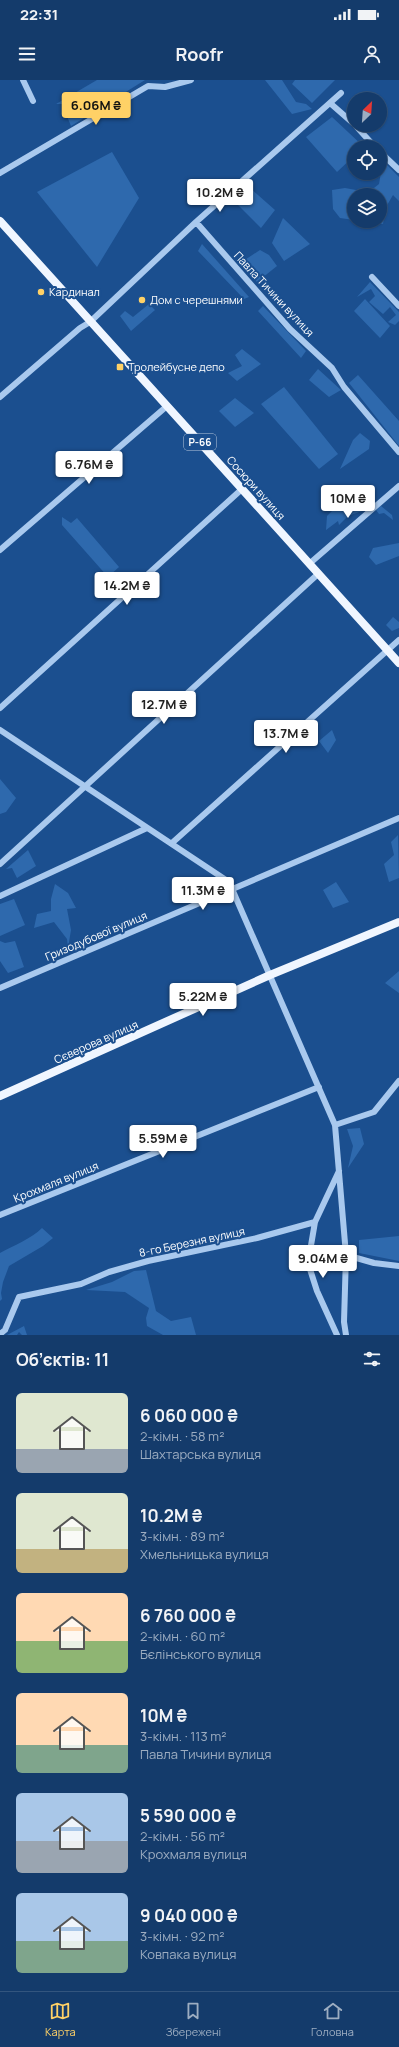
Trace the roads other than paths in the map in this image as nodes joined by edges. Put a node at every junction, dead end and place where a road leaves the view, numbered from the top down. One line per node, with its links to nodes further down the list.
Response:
1 (24, 80): 4 (street)
2 (191, 80): 11 (street)
3 (341, 93): 5 (street)
4 (33, 101)
5 (330, 103): 6 (street); 13 (street)
6 (347, 119)
7 (361, 132): 8 (street)
8 (368, 140)
9 (387, 159): 10 (street)
10 (399, 170)
11 (0, 173)
12 (0, 221): 16 (main road, Сосюри вулиця / Р-66)
13 (196, 222): 16 (street); 19 (street, Павла Тичини вулиця)
14 (372, 277): 15 (street)
15 (399, 306)
16 (90, 322): 17 (street); 18 (main road, Сосюри вулиця / Р-66)
17 (0, 397)
18 (167, 406): 21 (main road, Сосюри вулиця / Р-66); 22 (street)
19 (399, 452)
20 (399, 486): 23 (street)
21 (242, 490): 23 (main road, Сосюри вулиця / Р-66); 28 (street)
22 (0, 550)
23 (309, 564): 24 (main road, Сосюри вулиця / Р-66)
24 (318, 574): 26 (main road, Сосюри вулиця / Р-66); 30 (street)
25 (399, 640): 26 (street)
26 (388, 651): 27 (main road, Сосюри вулиця / Р-66); 33 (street)
27 (399, 664)
28 (0, 708)
29 (0, 730): 30 (street)
30 (83, 786): 32 (street); 34 (street)
31 (399, 818): 35 (street, Гризодубової вулиця)
32 (147, 828): 33 (street); 36 (street)
33 (172, 843): 35 (street)
34 (0, 864)
35 (232, 889): 38 (street); 39 (street, Гризодубової вулиця)
36 (0, 896)
37 (399, 922): 38 (main road, Сєверова вулиця)
38 (270, 975): 41 (street); 42 (main road, Сєверова вулиця)
39 (0, 988)
40 (399, 1081): 43 (street)
41 (319, 1087): 43 (street); 45 (street, Крохмаля вулиця)
42 (0, 1096)
43 (335, 1125): 44 (street)
44 (339, 1170): 46 (street); 47 (street)
45 (0, 1215)
46 (315, 1222): 49 (street, 8-го Березня вулиця); 50 (street)
47 (346, 1255): 48 (street); 51 (street)
48 (399, 1266)
49 (0, 1334)
50 (336, 1335)
51 (346, 1335)

